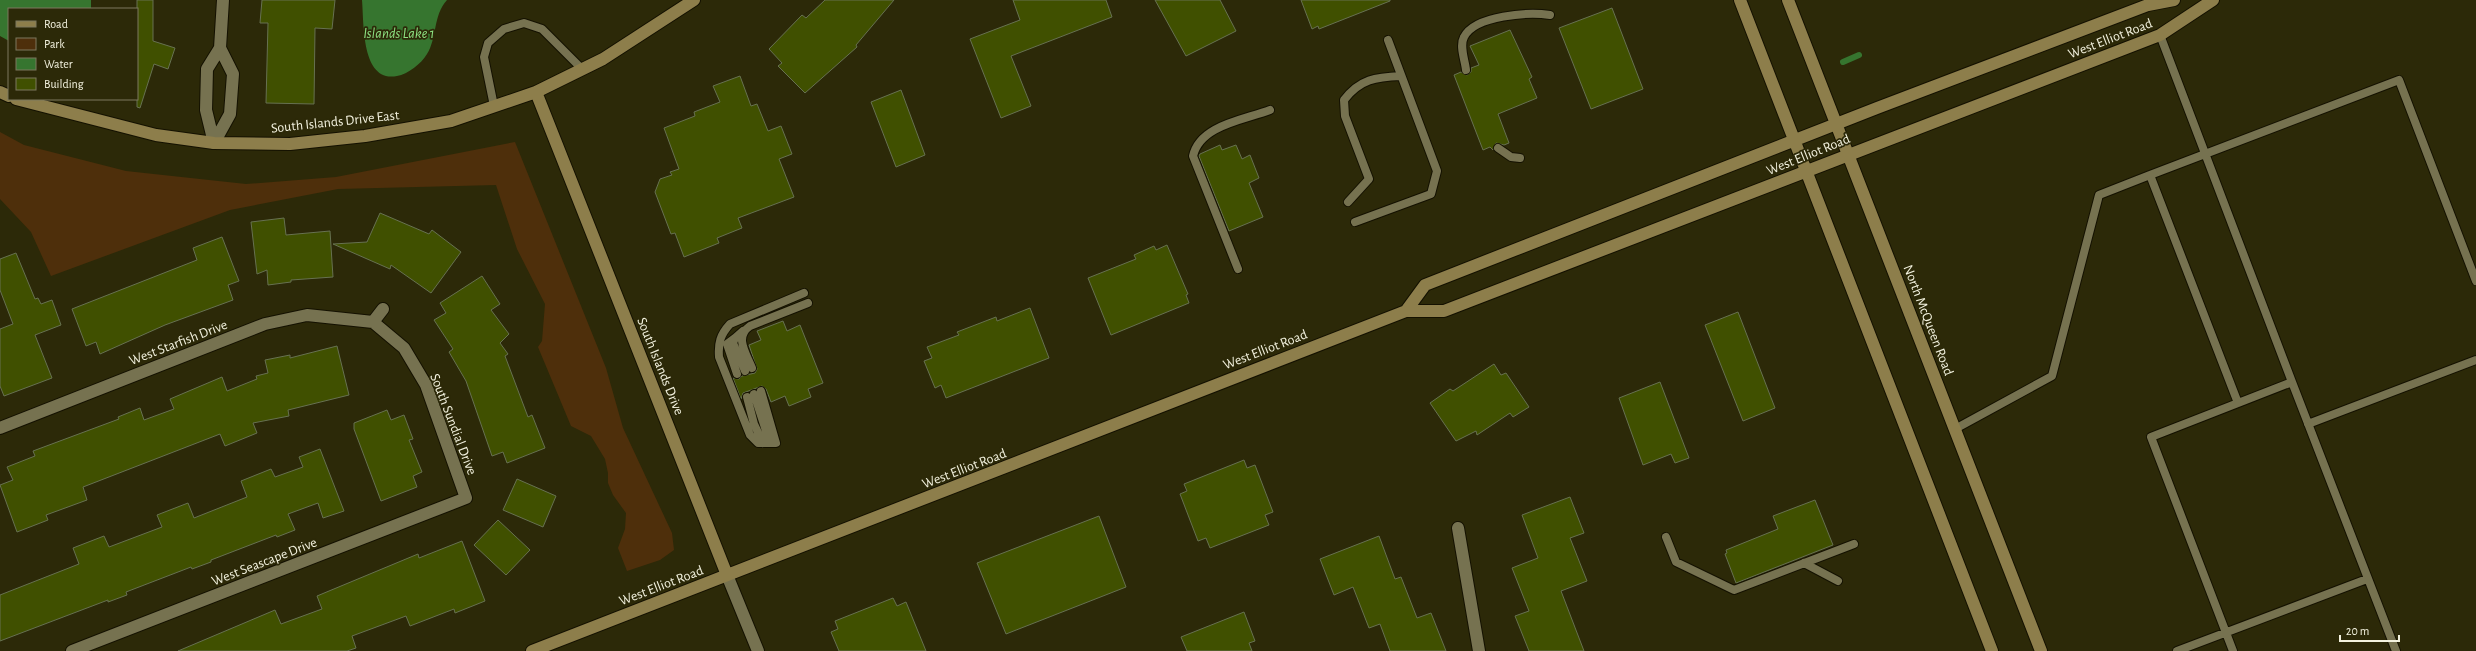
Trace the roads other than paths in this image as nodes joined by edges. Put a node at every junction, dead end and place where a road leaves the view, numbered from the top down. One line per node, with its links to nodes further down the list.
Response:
1 (223, 0): 10 (street)
2 (694, 0): 11 (main road, South Islands Drive East)
3 (1740, 0): 19 (main road)
4 (1788, 0): 18 (main road, North McQueen Road)
5 (2174, 0): 18 (main road, West Elliot Road)
6 (2213, 0): 8 (main road, West Elliot Road)
7 (1550, 15): 12 (lane)
8 (2160, 35): 22 (lane); 23 (main road, West Elliot Road)
9 (1388, 40): 13 (lane)
10 (220, 48): 20 (street); 20 (street)
11 (582, 69): 14 (main road, South Islands Drive East); 16 (lane)
12 (1466, 70)
13 (1402, 76): 27 (lane); 28 (lane)
14 (536, 92): 16 (main road, South Islands Drive East); 49 (main road, South Islands Drive)
15 (20, 100): 20 (main road, South Islands Drive East)
16 (494, 106): 20 (main road, South Islands Drive East)
17 (1270, 110): 29 (lane)
18 (1837, 124): 19 (main road, West Elliot Road); 23 (main road, North McQueen Road)
19 (1795, 140): 25 (main road); 34 (main road, West Elliot Road)
20 (214, 143)
21 (1498, 148): 24 (lane)
22 (2206, 153): 26 (lane); 30 (lane); 38 (lane)
23 (1849, 154): 25 (main road, West Elliot Road); 42 (main road, North McQueen Road)
24 (1520, 158)
25 (1807, 171): 34 (main road, West Elliot Road); 57 (main road)
26 (2150, 175): 39 (lane); 42 (lane)
27 (1348, 202)
28 (1355, 222)
29 (1238, 269)
30 (2476, 281)
31 (804, 293): 43 (lane)
32 (808, 303): 36 (lane)
33 (384, 308): 35 (street)
34 (1406, 311): 49 (main road, West Elliot Road)
35 (373, 322): 41 (street, West Starfish Drive); 44 (street, South Sundial Drive)
36 (743, 331): 36 (lane)
37 (2476, 360): 40 (lane)
38 (2292, 382): 39 (lane); 40 (lane)
39 (2238, 403): 52 (lane)
40 (2308, 424): 50 (lane)
41 (0, 428)
42 (1955, 429): 58 (main road, North McQueen Road)
43 (770, 443): 43 (lane)
44 (466, 498): 53 (street, West Seascape Drive)
45 (1458, 528): 56 (street)
46 (1666, 537): 48 (lane)
47 (1854, 544): 48 (lane)
48 (1804, 563): 51 (lane)
49 (727, 575): 54 (main road, West Elliot Road); 55 (street, South Islands Drive)
50 (2367, 579): 52 (lane); 61 (lane)
51 (1838, 580)
52 (2226, 634): 59 (lane); 60 (lane)
53 (72, 651)
54 (532, 651)
55 (758, 651)
56 (1479, 651)
57 (1992, 651)
58 (2041, 651)
59 (2177, 651)
60 (2233, 651)
61 (2396, 651)

